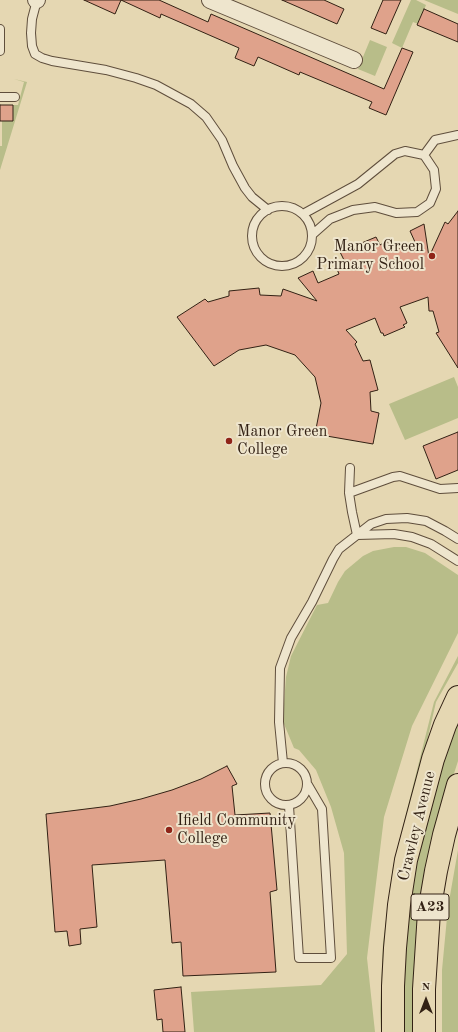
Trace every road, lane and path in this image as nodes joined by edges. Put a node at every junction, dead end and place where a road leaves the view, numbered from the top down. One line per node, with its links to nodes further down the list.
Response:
1 (36, 0): 10 (lane)
2 (210, 0): 5 (street)
3 (0, 29): 4 (lane)
4 (0, 51)
5 (354, 60)
6 (0, 97): 7 (lane)
7 (15, 97)
8 (458, 135): 9 (lane)
9 (424, 155): 11 (lane); 12 (lane)
10 (268, 210): 11 (lane); 12 (lane)
11 (303, 214): 12 (lane)
12 (313, 234)
13 (350, 468): 15 (lane)
14 (458, 488): 15 (lane)
15 (350, 494): 16 (lane)
16 (357, 536): 17 (lane); 18 (lane); 20 (lane)
17 (458, 539)
18 (458, 562)
19 (458, 697): 24 (main road, Crawley Avenue / A23)
20 (283, 763): 21 (lane); 23 (lane)
21 (308, 785): 23 (lane); 23 (lane)
22 (458, 785): 25 (main road, Crawley Avenue / A23)
23 (289, 806)
24 (393, 1032)
25 (424, 1032)

